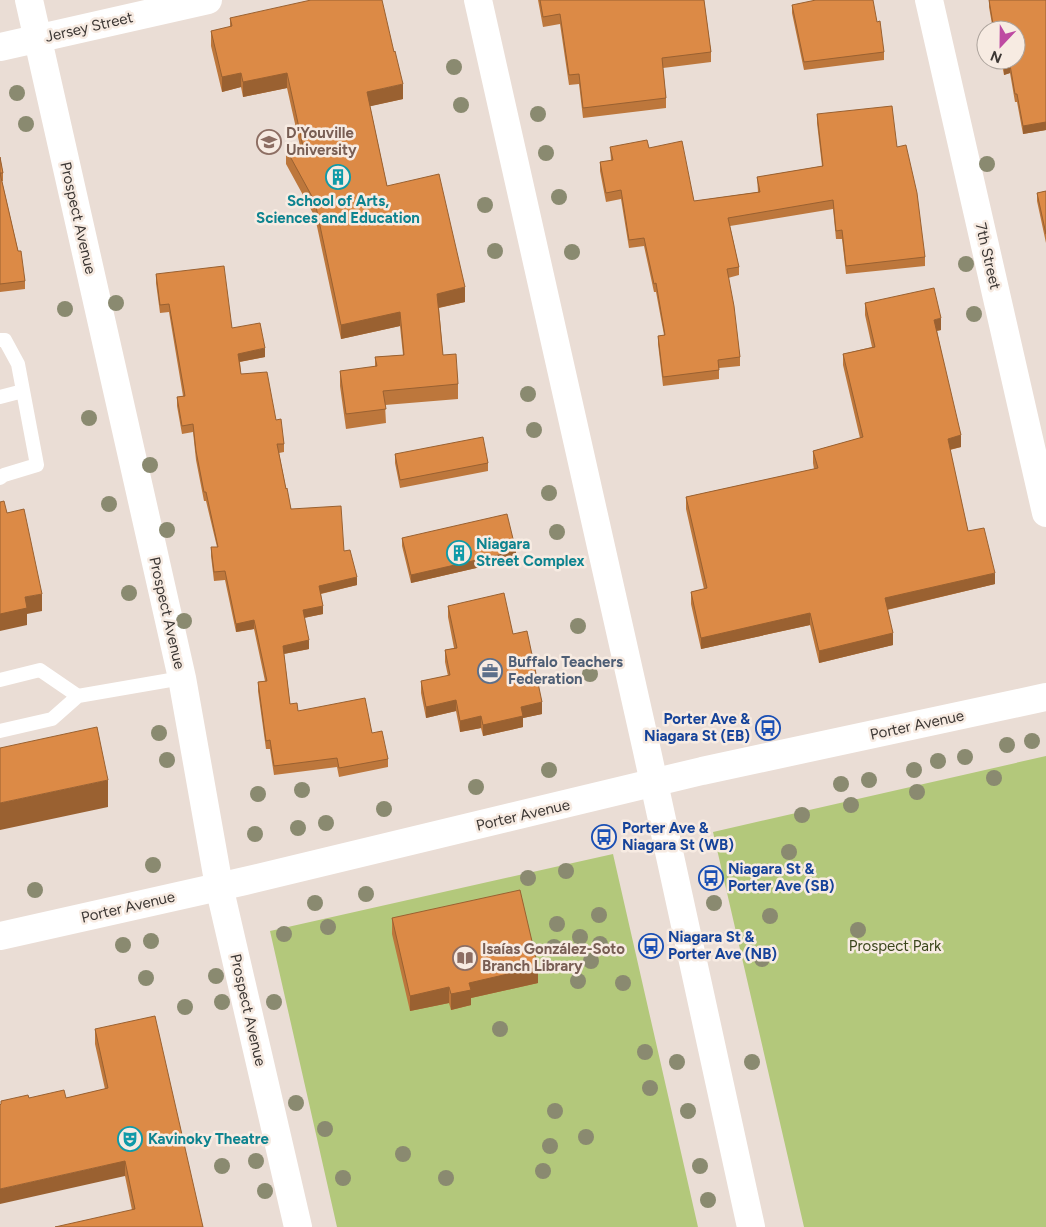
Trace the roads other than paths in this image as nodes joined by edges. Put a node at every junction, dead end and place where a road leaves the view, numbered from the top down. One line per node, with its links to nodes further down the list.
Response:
1 (30, 0): 5 (street, Prospect Avenue)
2 (208, 0): 5 (street, Jersey Street)
3 (478, 0): 17 (street)
4 (929, 0): 11 (street, 7th Street)
5 (38, 38): 6 (street, Jersey Street); 12 (street, Prospect Avenue)
6 (0, 47)
7 (0, 340): 8 (lane)
8 (23, 391): 9 (lane); 10 (lane)
9 (0, 397)
10 (0, 478)
11 (1046, 513)
12 (182, 678): 14 (lane); 18 (street, Prospect Avenue)
13 (0, 680): 14 (lane)
14 (78, 696): 16 (lane)
15 (1046, 697): 17 (street, Porter Avenue)
16 (0, 731)
17 (654, 783): 18 (street, Porter Avenue); 21 (street)
18 (219, 886): 19 (street, Porter Avenue); 20 (street, Prospect Avenue)
19 (0, 936)
20 (298, 1227)
21 (751, 1227)

